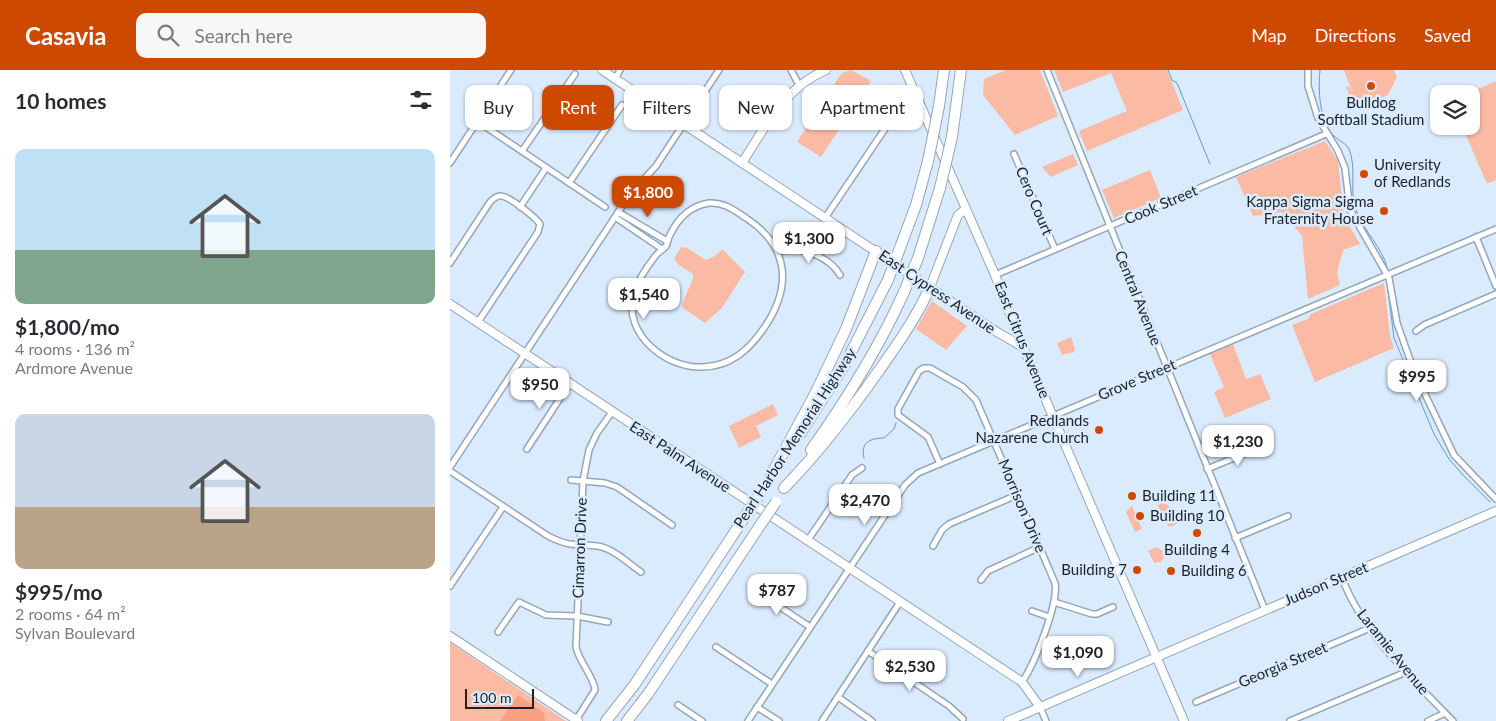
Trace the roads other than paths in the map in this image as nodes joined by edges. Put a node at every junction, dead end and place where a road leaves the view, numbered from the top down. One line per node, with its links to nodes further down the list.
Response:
1 (511, 70): 15 (street)
2 (602, 70): 13 (main road, East Cypress Avenue)
3 (620, 70): 13 (street)
4 (719, 70): 18 (street)
5 (791, 70): 14 (street)
6 (826, 70): 14 (main road)
7 (905, 70): 17 (main road, East Citrus Avenue)
8 (944, 70): 70 (highway, Pearl Harbor Memorial Highway, bridge)
9 (961, 70): 73 (highway, Pearl Harbor Memorial Highway, bridge)
10 (1047, 70): 38 (street, Central Avenue)
11 (1308, 70): 26 (street)
12 (575, 74): 27 (street)
13 (615, 79): 16 (main road, East Cypress Avenue)
14 (799, 84): 30 (main road)
15 (501, 85)
16 (624, 85)
17 (912, 85)
18 (709, 86)
19 (622, 104): 32 (street)
20 (923, 110): 35 (main road, East Citrus Avenue)
21 (471, 130): 29 (street)
22 (490, 130): 27 (street)
23 (681, 130): 36 (street)
24 (691, 130): 30 (main road, East Cypress Avenue)
25 (884, 130): 37 (street)
26 (1326, 134): 38 (street, Cook Street); 49 (street)
27 (522, 152): 31 (street)
28 (1014, 154): 42 (street, Cero Court)
29 (450, 163)
30 (742, 164): 37 (main road, East Cypress Avenue)
31 (546, 168): 32 (street); 33 (street)
32 (569, 183): 34 (street)
33 (520, 207): 46 (street); 54 (street)
34 (605, 207)
35 (966, 209): 48 (main road, East Citrus Avenue); 51 (main road)
36 (617, 214): 41 (street); 43 (street); 57 (street)
37 (825, 218): 44 (main road, East Cypress Avenue)
38 (1110, 226): 42 (street, Cook Street); 58 (street, Central Avenue)
39 (1496, 229): 40 (street, Grove Street)
40 (1476, 238): 49 (street, Grove Street); 50 (street)
41 (667, 241): 43 (street); 45 (street)
42 (1055, 249): 48 (street, Cook Street)
43 (662, 250): 45 (street)
44 (876, 251): 51 (main road, East Cypress Avenue); 70 (highway)
45 (778, 252): 47 (street)
46 (450, 264)
47 (840, 275)
48 (995, 275): 56 (main road, East Citrus Avenue)
49 (1386, 275): 58 (street, Grove Street); 75 (street)
50 (1496, 286)
51 (930, 287): 56 (main road, East Cypress Avenue); 73 (highway)
52 (1496, 294): 55 (street)
53 (450, 304): 54 (main road, East Palm Avenue)
54 (478, 322): 57 (main road, East Palm Avenue)
55 (1416, 331)
56 (1023, 347): 61 (main road, East Citrus Avenue)
57 (524, 352): 59 (main road, East Palm Avenue); 66 (street)
58 (1166, 368): 61 (street, Grove Street); 68 (street, Central Avenue)
59 (570, 383): 60 (main road, East Palm Avenue); 64 (street)
60 (612, 412): 72 (street, Cimarron Drive); 81 (main road, East Palm Avenue)
61 (1053, 415): 62 (street, Grove Street); 105 (main road, East Citrus Avenue)
62 (994, 440): 65 (street, Grove Street); 65 (street, Morrison Drive); 74 (street, Morrison Drive)
63 (1261, 447): 68 (street)
64 (526, 449)
65 (940, 464): 85 (street, Grove Street)
66 (450, 467)
67 (862, 468): 81 (street)
68 (1207, 469): 80 (street, Central Avenue)
69 (450, 471): 76 (street)
70 (770, 478): 117 (highway, Pearl Harbor Memorial Highway, bridge)
71 (571, 480): 72 (street, Cimarron Drive)
72 (583, 481): 79 (street); 82 (street, Cimarron Drive)
73 (784, 488): 118 (highway, Pearl Harbor Memorial Highway, bridge)
74 (1017, 495): 83 (street); 84 (street, Morrison Drive)
75 (1496, 499)
76 (503, 507): 82 (street); 89 (street)
77 (1496, 511): 87 (main road, Judson Street)
78 (1288, 516): 80 (street)
79 (672, 525)
80 (1235, 538): 94 (street, Central Avenue)
81 (808, 540): 85 (main road, East Palm Avenue)
82 (578, 546): 86 (street); 96 (street, Cimarron Drive)
83 (933, 546)
84 (1040, 547): 88 (street); 92 (street, Morrison Drive)
85 (849, 568): 91 (main road, East Palm Avenue); 99 (street, Grove Street)
86 (641, 572)
87 (1342, 578): 94 (main road, Judson Street); 100 (street, Laramie Avenue)
88 (981, 580)
89 (450, 586)
90 (755, 590): 99 (street)
91 (900, 602): 104 (street); 107 (main road, East Palm Avenue)
92 (1054, 602): 93 (street); 97 (street, Morrison Drive)
93 (1113, 607)
94 (1265, 610): 105 (main road, Judson Street)
95 (1032, 611): 97 (street)
96 (577, 616): 98 (street, Cimarron Drive); 101 (street); 116 (street, Cimarron Drive)
97 (1048, 617): 107 (street, Morrison Drive)
98 (608, 622)
99 (810, 627): 108 (street, Grove Street)
100 (1370, 628): 106 (street, Laramie Avenue); 110 (street, Georgia Street)
101 (498, 632)
102 (450, 636): 116 (main road)
103 (716, 647): 108 (street)
104 (868, 651): 109 (street); 115 (street)
105 (1156, 656): 113 (main road, Judson Street); 126 (main road, East Citrus Avenue)
106 (1406, 672): 114 (street, Laramie Avenue); 127 (street)
107 (1022, 682): 113 (main road, East Palm Avenue)
108 (772, 684): 112 (street, Grove Street)
109 (838, 697): 122 (street); 123 (street)
110 (1196, 702)
111 (678, 705): 119 (street)
112 (758, 707): 120 (street, Grove Street); 121 (street)
113 (1040, 707): 124 (main road, Judson Street); 125 (street, East Palm Avenue)
114 (1445, 713): 128 (street); 129 (street, Laramie Avenue)
115 (963, 719)
116 (577, 720)
117 (606, 721)
118 (627, 721)
119 (702, 721)
120 (748, 721)
121 (779, 721)
122 (822, 721)
123 (872, 721)
124 (1008, 721)
125 (1046, 721)
126 (1184, 721)
127 (1290, 721)
128 (1428, 721)
129 (1453, 721)

